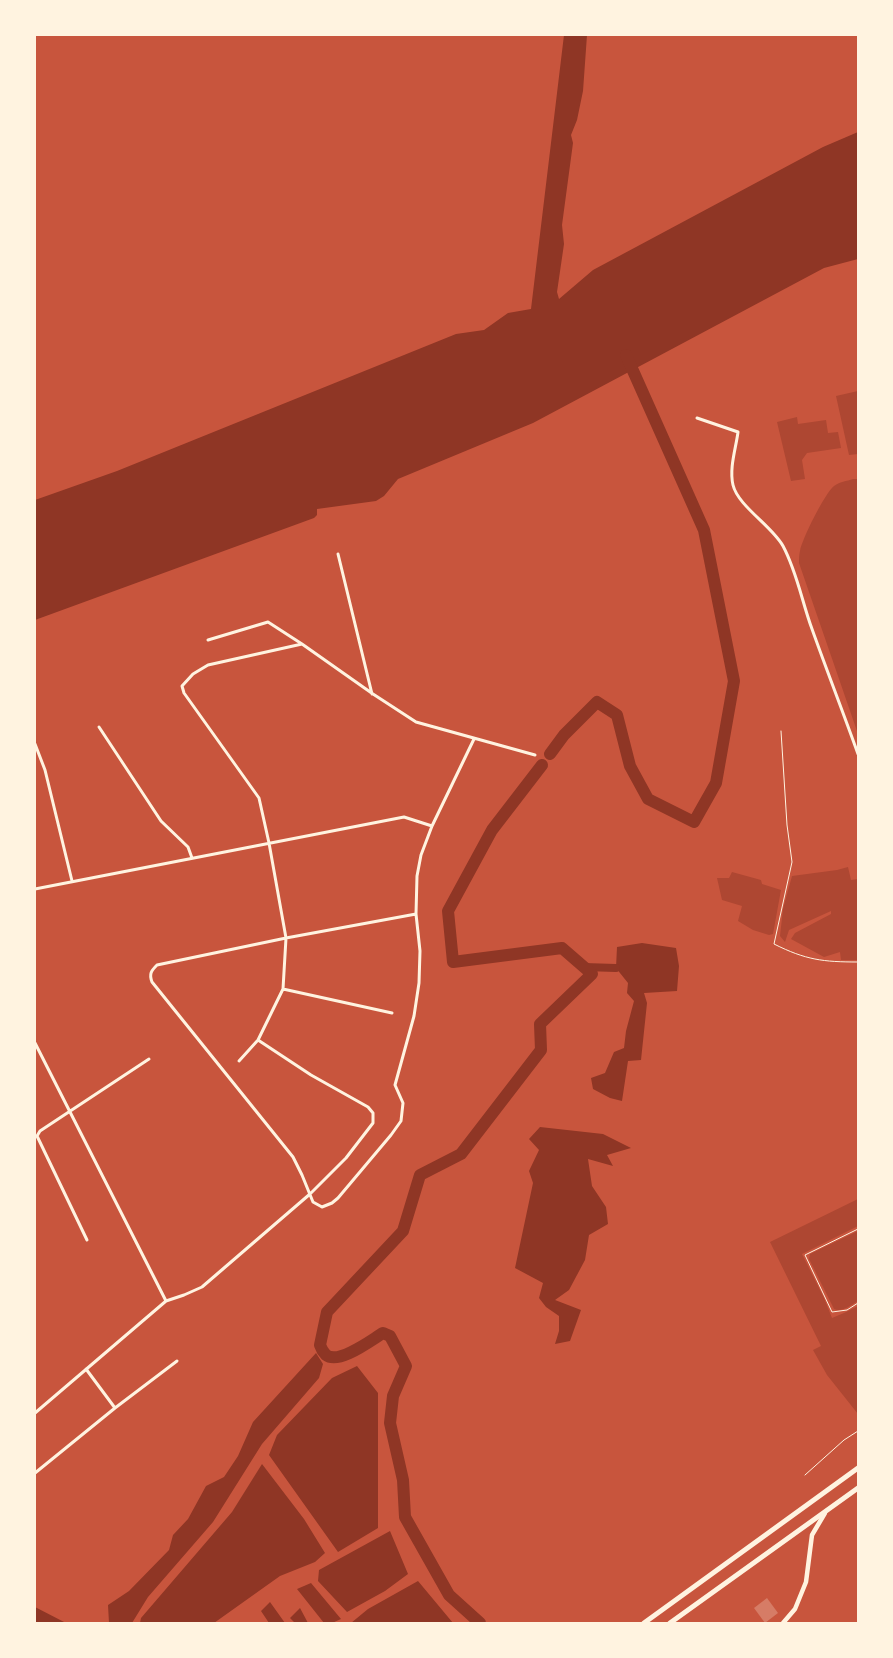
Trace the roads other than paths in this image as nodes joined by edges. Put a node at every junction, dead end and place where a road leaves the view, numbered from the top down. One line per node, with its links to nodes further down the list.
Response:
1 (697, 418): 10 (street)
2 (338, 554): 5 (street)
3 (208, 640): 4 (street)
4 (302, 644): 5 (street); 13 (street)
5 (372, 694): 8 (street)
6 (99, 727): 14 (street)
7 (781, 731): 19 (lane)
8 (474, 738): 11 (street); 12 (street)
9 (35, 744): 15 (street)
10 (858, 754)
11 (535, 756)
12 (432, 826): 13 (street); 17 (street)
13 (269, 843): 14 (street); 18 (street)
14 (192, 858): 15 (street)
15 (72, 881): 16 (street)
16 (35, 889)
17 (416, 914): 18 (street); 27 (street)
18 (286, 938): 20 (street); 27 (street)
19 (858, 962)
20 (283, 989): 21 (street); 22 (street)
21 (392, 1013)
22 (258, 1040): 25 (street); 27 (street)
23 (35, 1043): 26 (street)
24 (149, 1059): 26 (street)
25 (239, 1061)
26 (70, 1113): 29 (street); 30 (street)
27 (310, 1194): 30 (street)
28 (858, 1229): 31 (lane)
29 (87, 1240)
30 (166, 1301): 33 (street)
31 (858, 1304)
32 (177, 1361): 34 (street)
33 (86, 1369): 34 (street); 35 (street)
34 (115, 1408): 38 (street)
35 (35, 1412)
36 (858, 1431): 39 (lane)
37 (858, 1468): 42 (highway)
38 (35, 1473)
39 (805, 1475)
40 (858, 1488): 41 (highway)
41 (827, 1510): 43 (highway); 44 (main road)
42 (644, 1623)
43 (670, 1623)
44 (783, 1623)

